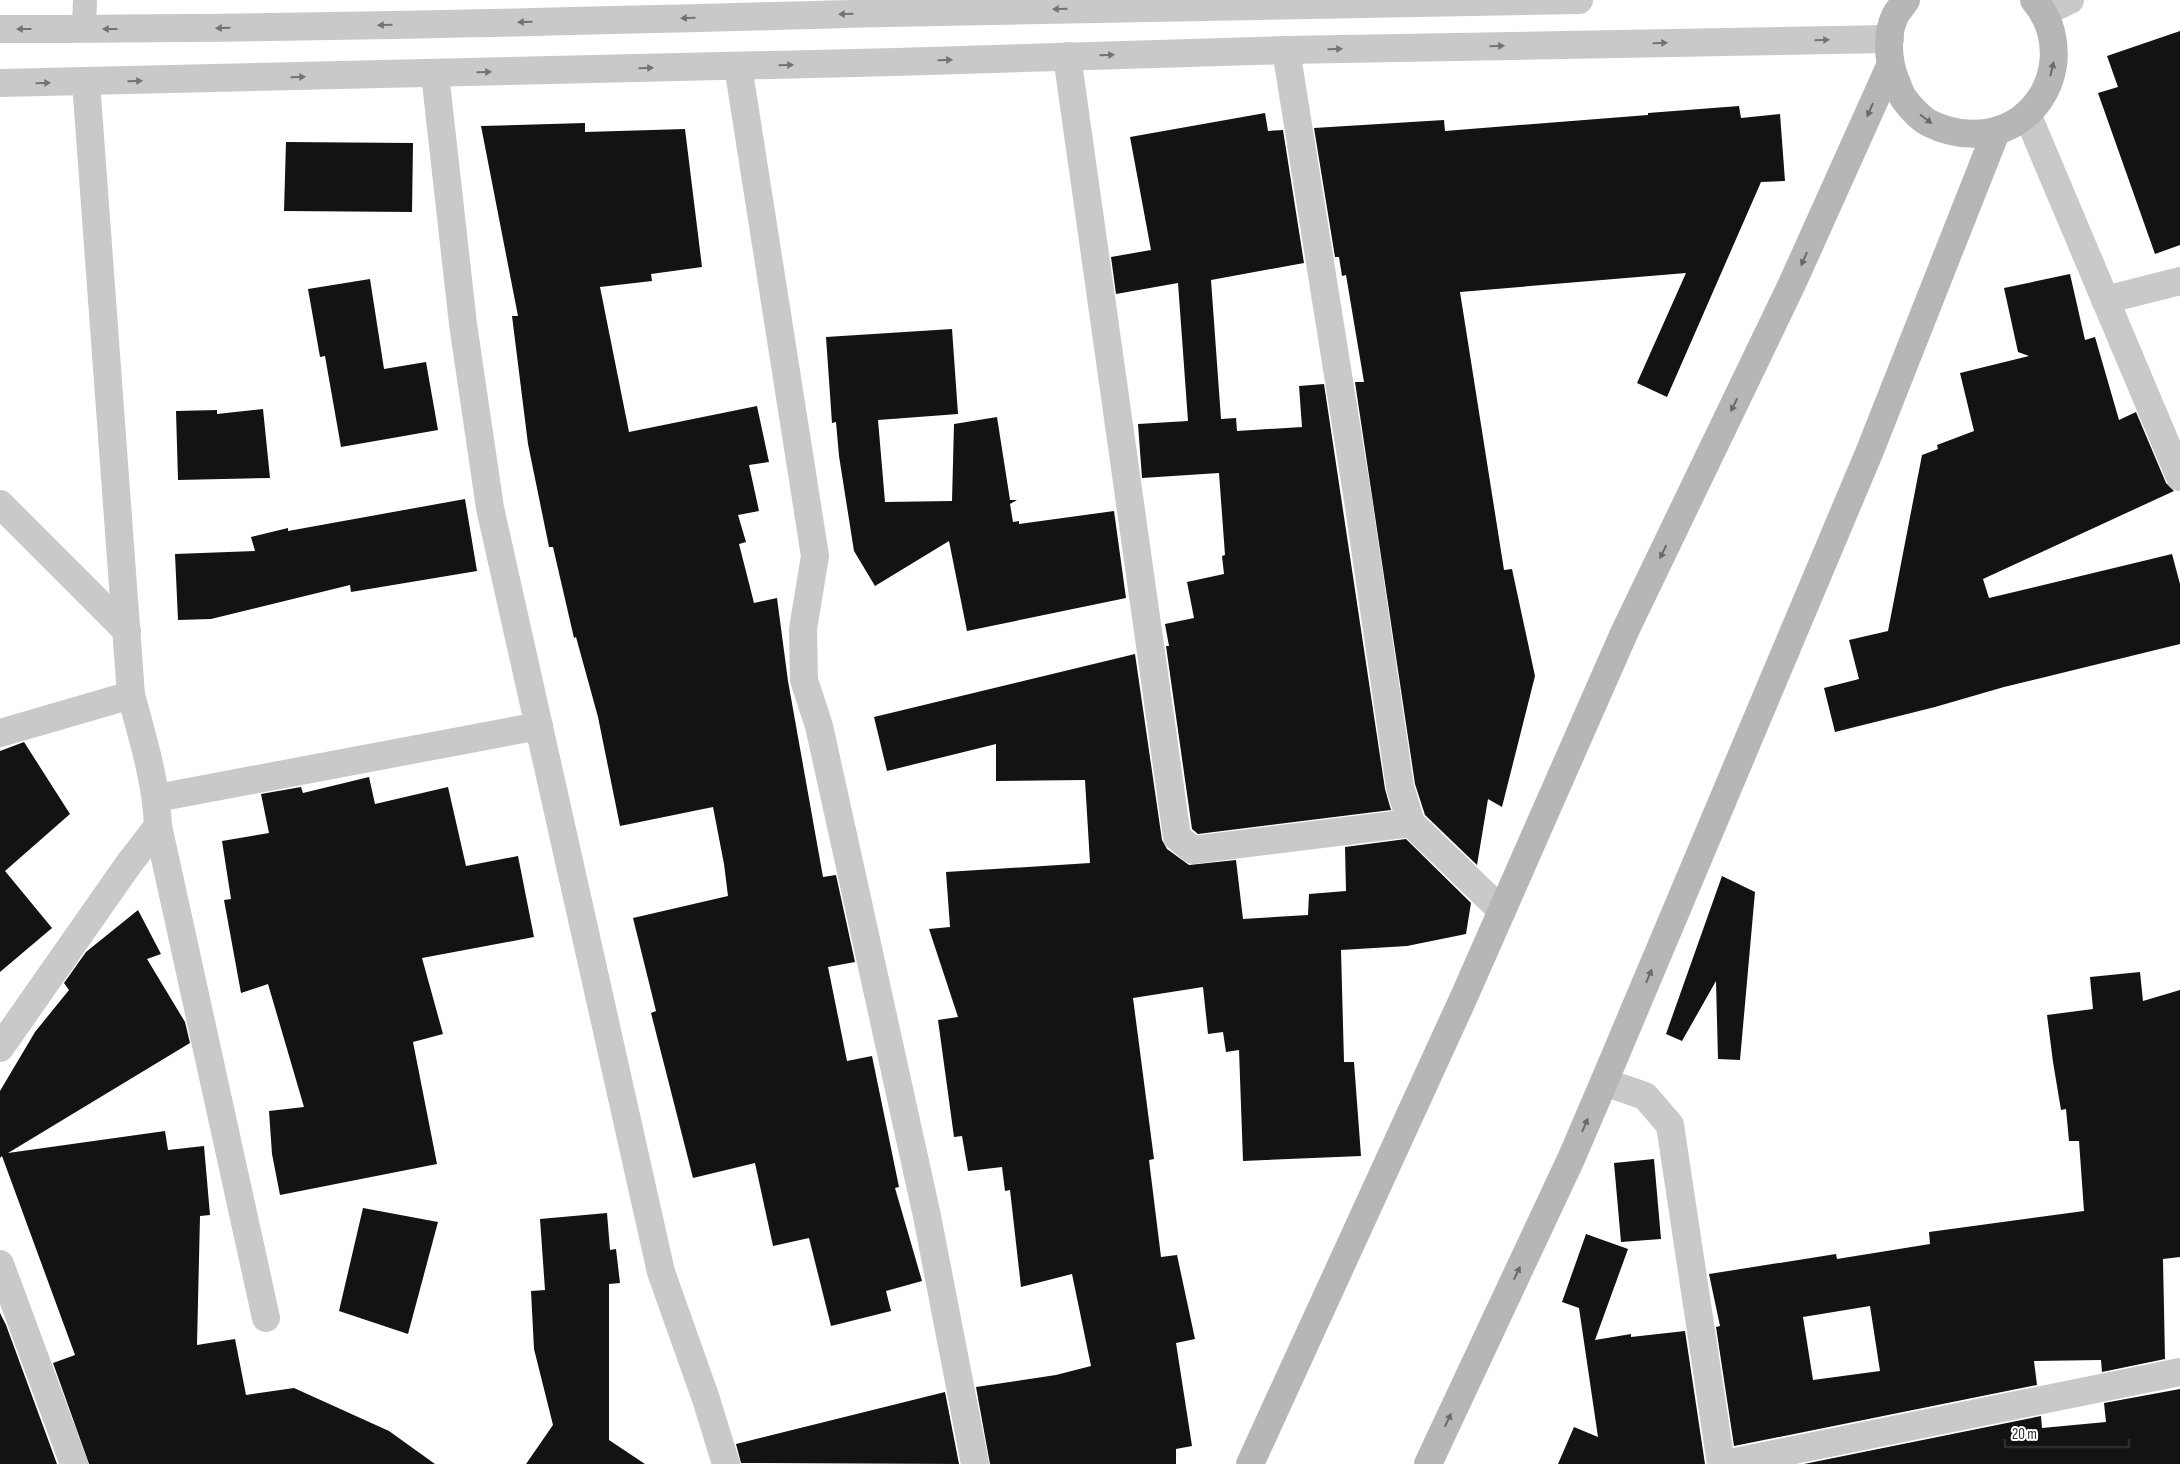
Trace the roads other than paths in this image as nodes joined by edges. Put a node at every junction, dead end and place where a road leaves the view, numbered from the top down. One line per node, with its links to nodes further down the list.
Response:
1 (85, 0): 8 (lane)
2 (1579, 0): 5 (street, one-way to 5)
3 (1906, 0): 9 (street)
4 (2070, 0): 6 (street)
5 (895, 6): 8 (street, one-way to 8)
6 (2039, 6): 17 (street, one-way to 6)
7 (0, 29): 8 (street, one-way to 7)
8 (84, 29)
9 (1890, 39): 10 (street, one-way to 9); 13 (street)
10 (1286, 50): 11 (street, one-way to 10); 28 (street)
11 (1067, 56): 12 (street, one-way to 11); 28 (street)
12 (738, 66): 14 (street, one-way to 12); 38 (street)
13 (1890, 66): 18 (street, one-way to 18); 30 (street, one-way to 30)
14 (435, 74): 15 (street, one-way to 14); 25 (street)
15 (86, 82): 16 (street, one-way to 15); 23 (street)
16 (0, 83)
17 (2027, 114): 18 (street); 20 (street)
18 (1996, 132): 32 (street, one-way to 18)
19 (2180, 281): 20 (street)
20 (2105, 300): 21 (street)
21 (2180, 477)
22 (0, 504): 23 (street)
23 (127, 631): 24 (street)
24 (131, 696): 26 (street); 27 (street)
25 (538, 726): 27 (street); 37 (street)
26 (0, 733)
27 (157, 798): 29 (street)
28 (1411, 823): 30 (street)
29 (158, 826): 31 (street); 34 (street)
30 (1502, 911): 39 (street)
31 (0, 1048)
32 (1604, 1082): 40 (street, one-way to 32); 41 (street)
33 (0, 1264): 36 (street)
34 (266, 1318)
35 (2180, 1372): 41 (street)
36 (74, 1464)
37 (726, 1464)
38 (976, 1464)
39 (1250, 1464)
40 (1428, 1464)
41 (1723, 1464)

